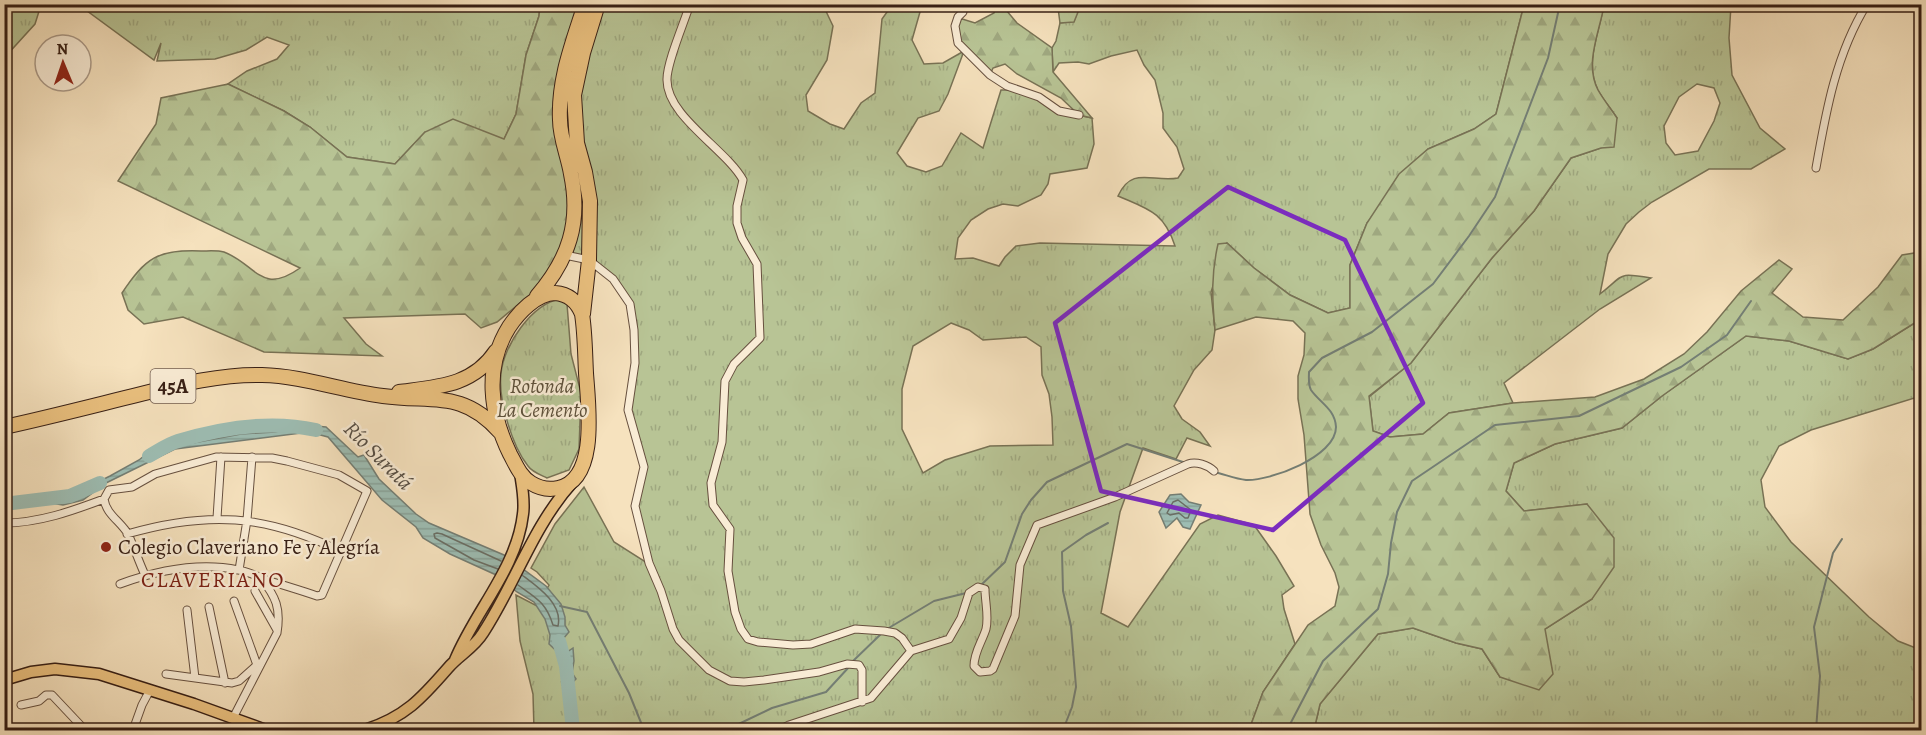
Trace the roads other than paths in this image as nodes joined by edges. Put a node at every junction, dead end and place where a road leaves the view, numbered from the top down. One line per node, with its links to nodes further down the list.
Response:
1 (585, 4): 8 (highway)
2 (598, 4): 9 (highway)
3 (690, 4): 37 (street)
4 (963, 4): 6 (street)
5 (1867, 4): 7 (street)
6 (1079, 115)
7 (1816, 168)
8 (565, 255): 9 (street); 10 (highway)
9 (589, 260): 11 (highway); 45 (street)
10 (532, 303): 11 (highway); 12 (highway)
11 (583, 319): 20 (highway)
12 (500, 344): 13 (highway); 15 (highway)
13 (344, 388): 14 (highway, 45A); 15 (highway)
14 (4, 428)
15 (500, 432): 19 (highway)
16 (221, 457): 17 (street); 21 (street); 22 (street)
17 (252, 457): 23 (street); 26 (street)
18 (1214, 471): 37 (street)
19 (520, 472): 20 (highway); 38 (main road)
20 (576, 478): 38 (main road)
21 (104, 499): 24 (street); 25 (street)
22 (217, 518): 23 (street); 25 (street)
23 (247, 520): 26 (street); 27 (street)
24 (4, 523)
25 (127, 534): 28 (street)
26 (340, 551): 29 (street)
27 (239, 570): 28 (street); 29 (street)
28 (145, 575): 30 (street)
29 (261, 578): 35 (street)
30 (120, 584)
31 (255, 591): 35 (street)
32 (234, 601): 39 (street)
33 (209, 607): 43 (street)
34 (187, 610): 41 (street)
35 (277, 630): 36 (street)
36 (268, 649): 39 (street); 47 (street)
37 (911, 651): 45 (street)
38 (454, 661): 51 (main road)
39 (257, 665): 43 (street)
40 (166, 674): 41 (street)
41 (195, 678): 43 (street)
42 (4, 680): 44 (main road)
43 (225, 683)
44 (150, 690): 47 (main road); 49 (street)
45 (862, 702): 52 (street)
46 (21, 705): 48 (street)
47 (233, 718): 50 (main road)
48 (85, 730)
49 (133, 730)
50 (266, 730)
51 (365, 730)
52 (779, 730)

